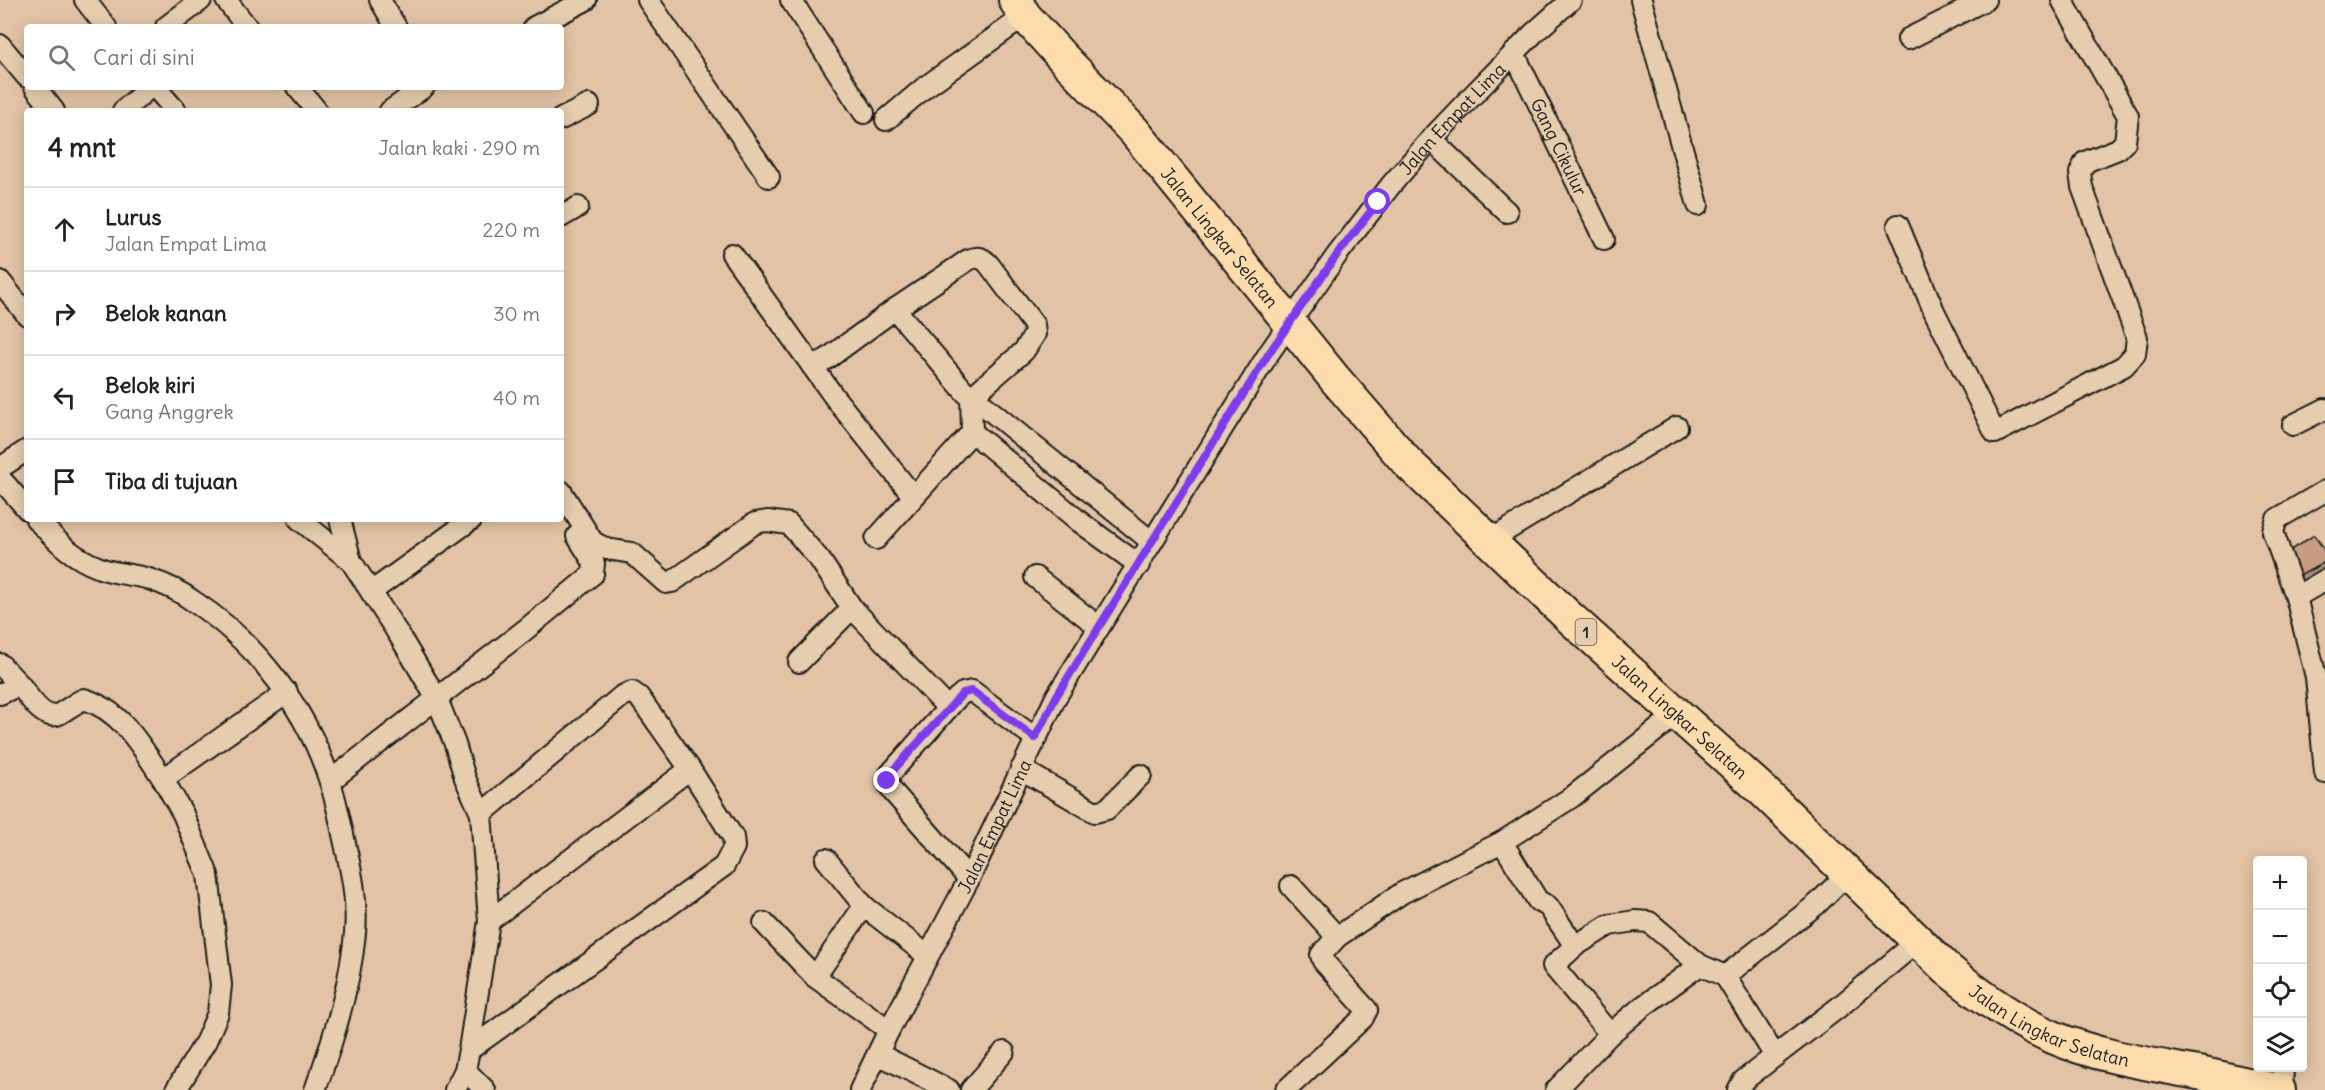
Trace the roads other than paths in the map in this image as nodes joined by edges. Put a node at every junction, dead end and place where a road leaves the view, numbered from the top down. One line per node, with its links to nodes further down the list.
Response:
1 (85, 0): 14 (street)
2 (201, 0): 15 (street)
3 (226, 0): 16 (street)
4 (380, 0): 17 (street)
5 (586, 0): 18 (street)
6 (648, 0): 38 (street)
7 (791, 0): 34 (street)
8 (1571, 0): 13 (street, Jalan Empat Lima)
9 (1641, 0): 39 (street)
10 (1985, 0): 19 (street)
11 (2062, 0): 43 (street)
12 (1020, 8): 36 (street); 49 (highway, Jalan Lingkar Selatan / 1)
13 (1548, 8): 21 (street, Jalan Empat Lima)
14 (104, 24)
15 (170, 24)
16 (246, 24)
17 (394, 24)
18 (540, 24)
19 (1908, 39)
20 (0, 45): 22 (street)
21 (1514, 53): 37 (street, Jalan Empat Lima); 44 (street, Gang Cikulur)
22 (24, 74)
23 (37, 90): 29 (street)
24 (147, 90): 30 (street)
25 (158, 90): 31 (street)
26 (300, 90): 32 (street)
27 (420, 90): 33 (street)
28 (589, 105): 35 (street)
29 (52, 108)
30 (126, 108)
31 (173, 108)
32 (314, 108)
33 (394, 108)
34 (864, 113)
35 (564, 118)
36 (886, 120)
37 (1431, 139): 41 (street); 49 (street, Jalan Empat Lima)
38 (770, 177)
39 (1698, 205)
40 (578, 207): 42 (street)
41 (1507, 212)
42 (564, 215)
43 (1898, 225)
44 (1604, 239)
45 (732, 254): 50 (street)
46 (0, 281): 48 (street)
47 (895, 309): 50 (street); 51 (street); 51 (street)
48 (24, 311)
49 (1291, 322): 69 (highway, Jalan Lingkar Selatan / 1); 70 (street, Jalan Empat Lima)
50 (812, 366): 61 (street)
51 (971, 394): 55 (street); 70 (street)
52 (2325, 409): 53 (street)
53 (2294, 425)
54 (1677, 427): 69 (street)
55 (972, 432): 61 (street); 72 (street)
56 (24, 452): 57 (street)
57 (0, 468)
58 (0, 478): 62 (street)
59 (2325, 491): 76 (street)
60 (564, 496): 77 (street)
61 (913, 496): 68 (street)
62 (14, 501)
63 (564, 516): 85 (street)
64 (43, 522): 83 (street)
65 (304, 522): 71 (street)
66 (341, 522): 71 (street)
67 (468, 522): 75 (street)
68 (876, 539)
69 (1489, 541): 87 (highway, Jalan Lingkar Selatan / 1)
70 (1152, 542): 72 (street, Jalan Empat Lima)
71 (351, 561): 75 (street)
72 (1139, 565): 78 (street, Jalan Empat Lima)
73 (1035, 577): 78 (street)
74 (2325, 580): 76 (street)
75 (371, 592): 85 (street)
76 (2296, 597): 81 (street)
77 (852, 608): 79 (street); 86 (street)
78 (1099, 627): 88 (street, Jalan Empat Lima)
79 (799, 662)
80 (0, 664): 82 (street)
81 (2321, 675): 91 (street)
82 (20, 685): 84 (street); 93 (street)
83 (287, 692): 93 (street); 94 (street)
84 (0, 694)
85 (437, 699): 94 (street); 95 (street)
86 (948, 708): 88 (street); 99 (street)
87 (1677, 714): 96 (street); 98 (highway, Jalan Lingkar Selatan / 1)
88 (1035, 738): 90 (street, Jalan Empat Lima)
89 (690, 769): 95 (street); 102 (street); 113 (street)
90 (1021, 769): 92 (street); 99 (street, Jalan Empat Lima)
91 (2325, 769)
92 (1141, 775)
93 (163, 779): 119 (street)
94 (330, 781): 120 (street)
95 (481, 814): 102 (street)
96 (1502, 842): 104 (street); 106 (street)
97 (826, 859): 101 (street)
98 (1844, 870): 105 (highway, Jalan Lingkar Selatan / 1); 109 (street)
99 (969, 879): 107 (street, Jalan Empat Lima)
100 (1291, 886): 104 (street)
101 (864, 906): 107 (street); 110 (street)
102 (489, 921): 113 (street)
103 (764, 923): 110 (street)
104 (1337, 937): 126 (street)
105 (1918, 941): 116 (street); 129 (highway, Jalan Lingkar Selatan / 1)
106 (1575, 946): 108 (street); 112 (street)
107 (928, 956): 111 (street, Jalan Empat Lima)
108 (1701, 965): 109 (street); 112 (street)
109 (1725, 976): 116 (street)
110 (815, 977): 111 (street)
111 (889, 1030): 115 (street, Jalan Empat Lima)
112 (1610, 1034): 127 (street)
113 (469, 1050): 117 (street)
114 (1004, 1052): 125 (street)
115 (878, 1054): 123 (street, Jalan Empat Lima); 124 (street)
116 (1774, 1056): 128 (street)
117 (465, 1070): 121 (street); 122 (street)
118 (2283, 1072): 129 (street)
119 (176, 1090)
120 (315, 1090)
121 (455, 1090)
122 (485, 1090)
123 (860, 1090)
124 (949, 1090)
125 (971, 1090)
126 (1286, 1090)
127 (1556, 1090)
128 (1738, 1090)
129 (2281, 1090)

